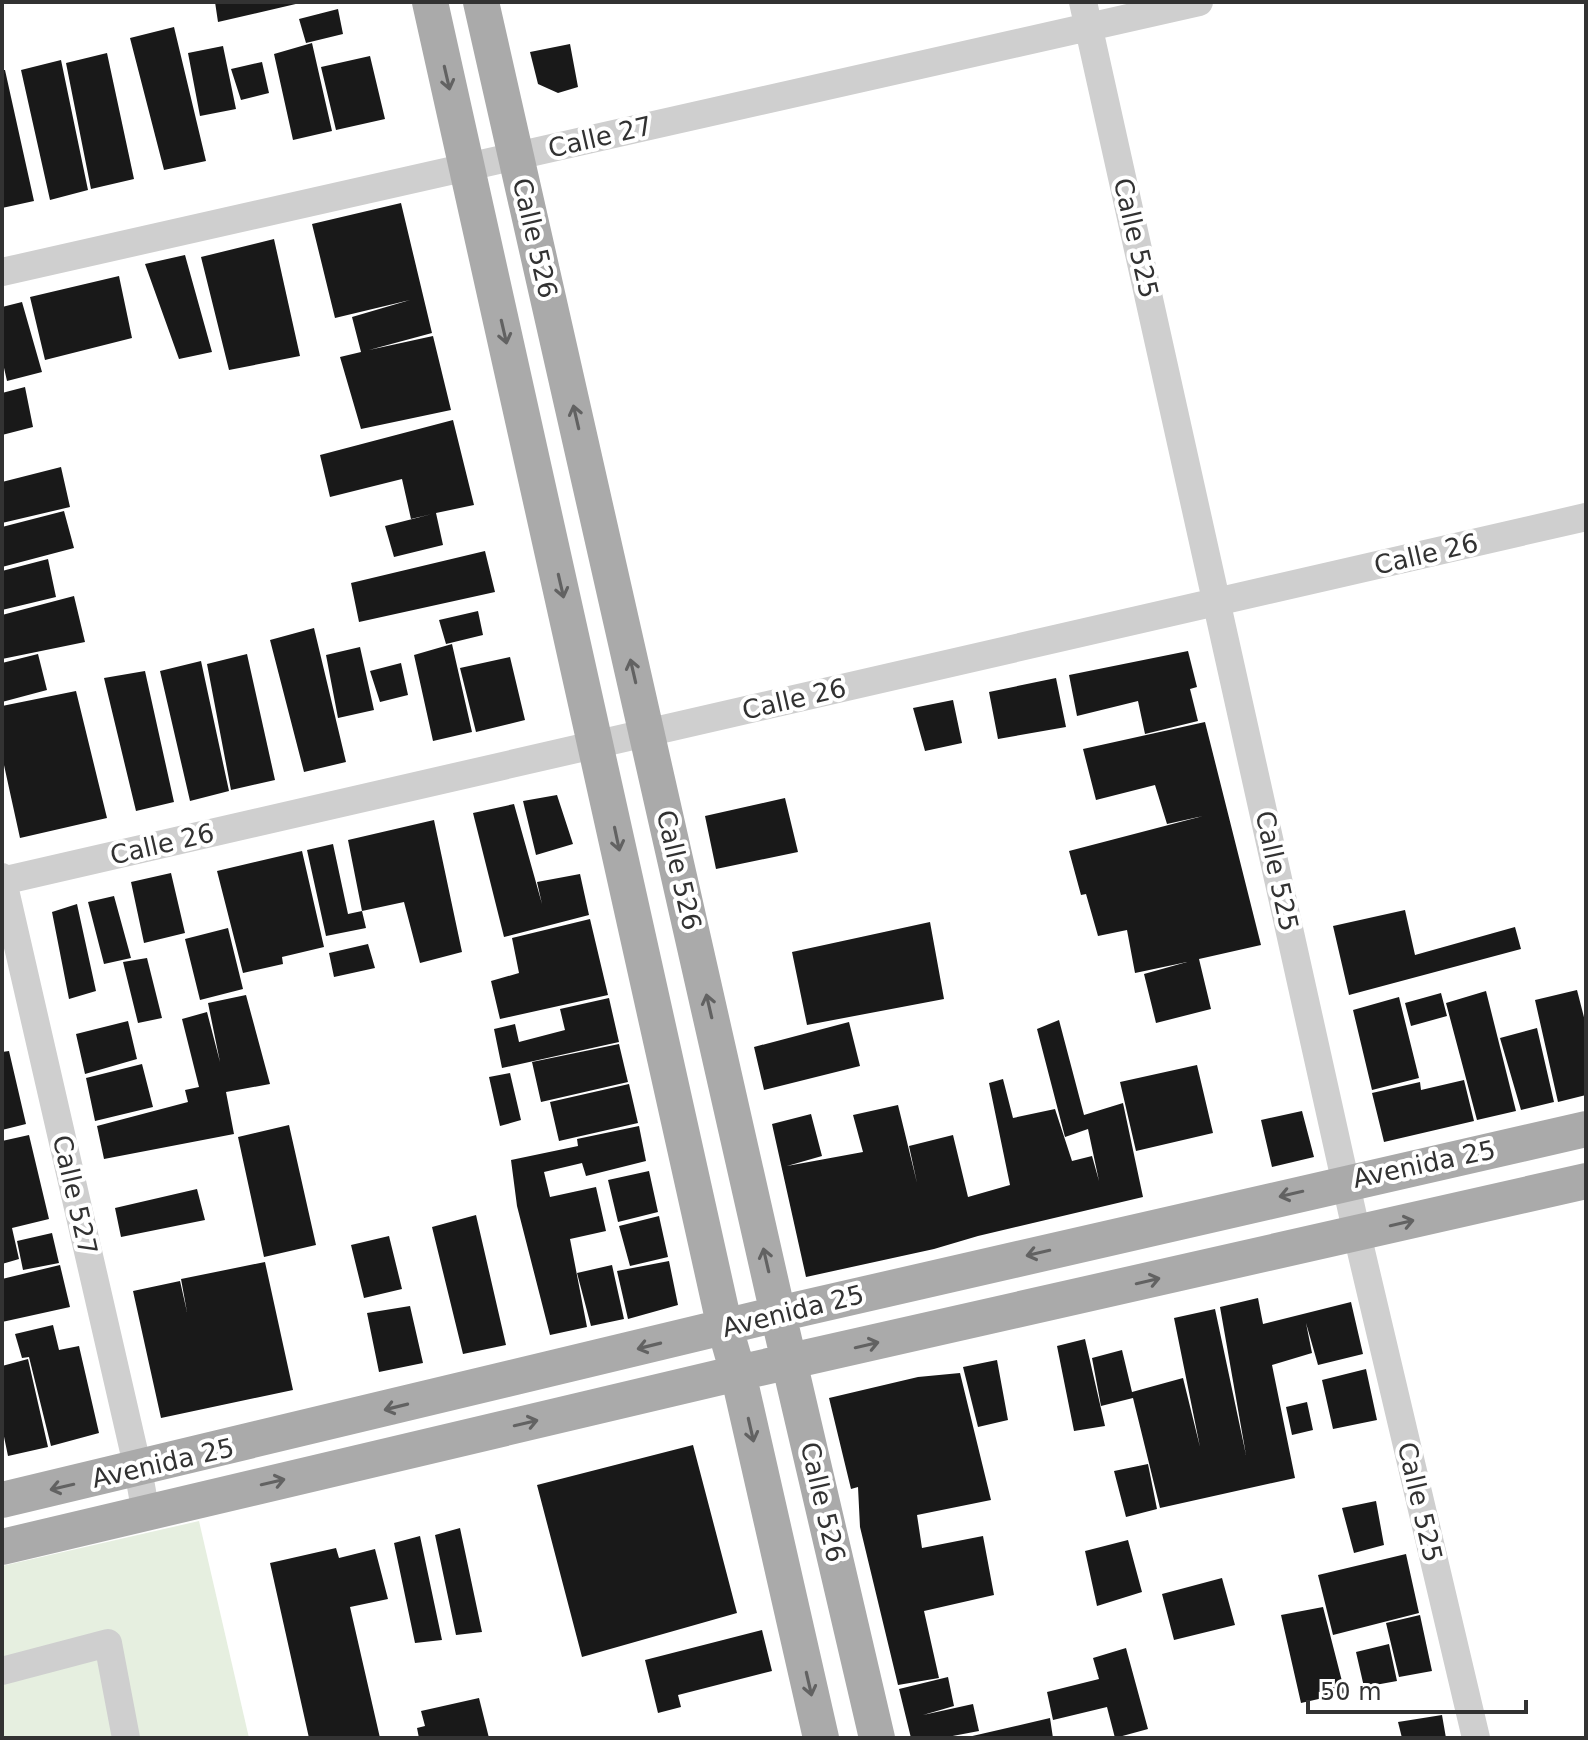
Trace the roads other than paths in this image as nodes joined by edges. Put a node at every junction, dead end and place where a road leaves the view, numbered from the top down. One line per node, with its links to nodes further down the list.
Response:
1 (430, 2): 6 (main road, Calle 526, one-way to 6)
2 (481, 2): 5 (main road, Calle 526)
3 (1199, 2): 4 (street, Calle 27)
4 (1086, 14): 5 (street, Calle 27); 9 (street, Calle 525)
5 (516, 156): 6 (street, Calle 27); 10 (main road, Calle 526, one-way to 5)
6 (467, 168): 7 (street, Calle 27); 11 (main road, Calle 526, one-way to 11)
7 (2, 272)
8 (1586, 517): 9 (street, Calle 26)
9 (1217, 601): 10 (street, Calle 26); 15 (street, Calle 525)
10 (648, 732): 11 (street, Calle 26); 17 (main road, Calle 526, one-way to 10)
11 (596, 744): 12 (street, Calle 26); 18 (main road, Calle 526, one-way to 18)
12 (2, 879): 21 (street, Calle 527)
13 (1586, 1129): 15 (main road, Avenida 25)
14 (1586, 1181): 16 (main road, Avenida 25, one-way to 14)
15 (1346, 1182): 16 (street, Calle 525); 17 (main road, Avenida 25, one-way to 17)
16 (1357, 1234): 19 (main road, Avenida 25, one-way to 16); 29 (street, Calle 525)
17 (778, 1314): 18 (main road, Avenida 25); 19 (main road, Calle 526)
18 (725, 1328): 20 (main road, Calle 526); 21 (main road, Avenida 25, one-way to 21)
19 (791, 1363): 20 (main road, Avenida 25); 28 (main road, Calle 526)
20 (738, 1373): 23 (main road, Avenida 25, one-way to 20); 27 (main road, Calle 526, one-way to 27)
21 (138, 1469): 22 (main road, Avenida 25, one-way to 22); 23 (street, Calle 527)
22 (2, 1500)
23 (146, 1514): 24 (main road, Avenida 25)
24 (2, 1547)
25 (2, 1671): 26 (street)
26 (126, 1738)
27 (821, 1738)
28 (877, 1738)
29 (1476, 1738)

